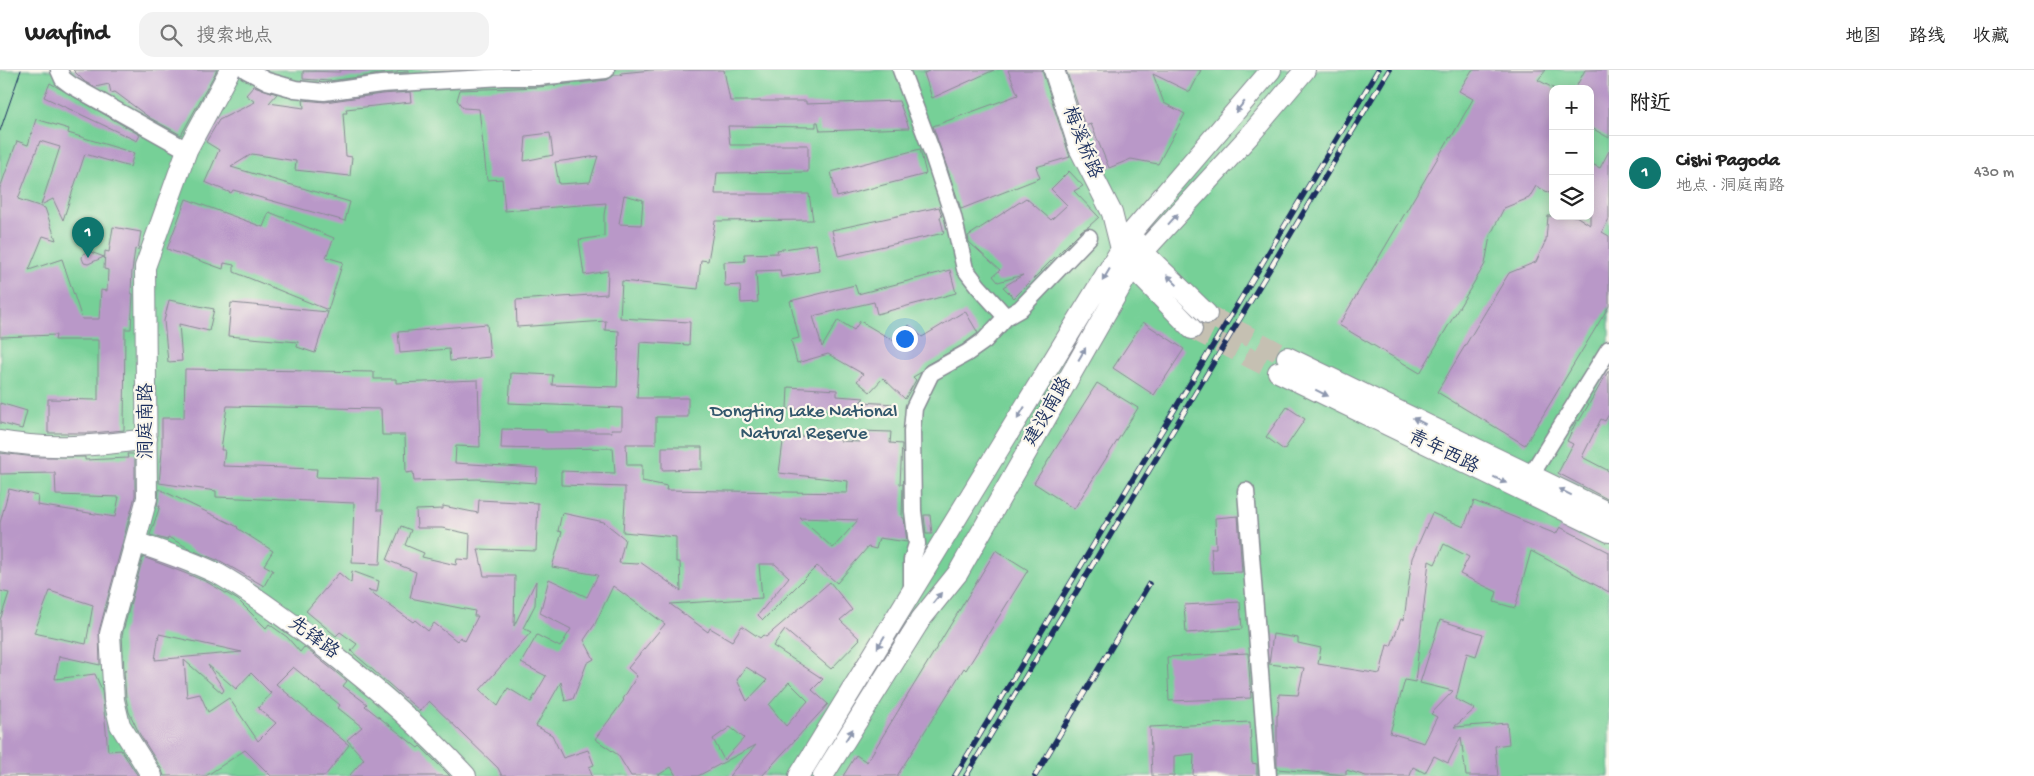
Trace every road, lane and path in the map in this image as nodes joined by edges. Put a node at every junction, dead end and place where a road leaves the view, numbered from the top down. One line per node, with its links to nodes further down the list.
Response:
1 (59, 70): 9 (street)
2 (230, 70): 9 (main road, 洞庭南路)
3 (246, 70): 4 (street)
4 (600, 70)
5 (901, 70): 14 (street)
6 (1054, 70): 11 (main road, 梅溪桥路)
7 (1271, 70): 11 (main road, 建设南路, one-way to 11)
8 (1305, 70): 12 (main road, 建设南路, one-way to 8)
9 (187, 150): 17 (main road, 洞庭南路)
10 (1089, 237): 14 (street)
11 (1126, 241): 12 (main road); 24 (main road, 建设南路, one-way to 24)
12 (1138, 259): 13 (main road, one-way to 12); 15 (main road); 28 (main road, 建设南路, one-way to 12)
13 (1207, 314)
14 (1006, 317): 24 (street)
15 (1192, 329)
16 (1609, 349): 19 (street)
17 (147, 439): 18 (main road); 23 (main road, 洞庭南路)
18 (0, 441)
19 (1531, 475): 21 (main road, 青年西路, one-way to 19); 22 (main road, 青年西路, one-way to 22)
20 (1246, 491): 29 (street)
21 (1609, 513)
22 (1609, 532)
23 (135, 542): 25 (main road, 洞庭南路); 26 (main road, 先锋路)
24 (912, 592): 27 (main road, 建设南路, one-way to 27)
25 (152, 776)
26 (466, 776)
27 (799, 776)
28 (823, 776)
29 (1268, 776)

